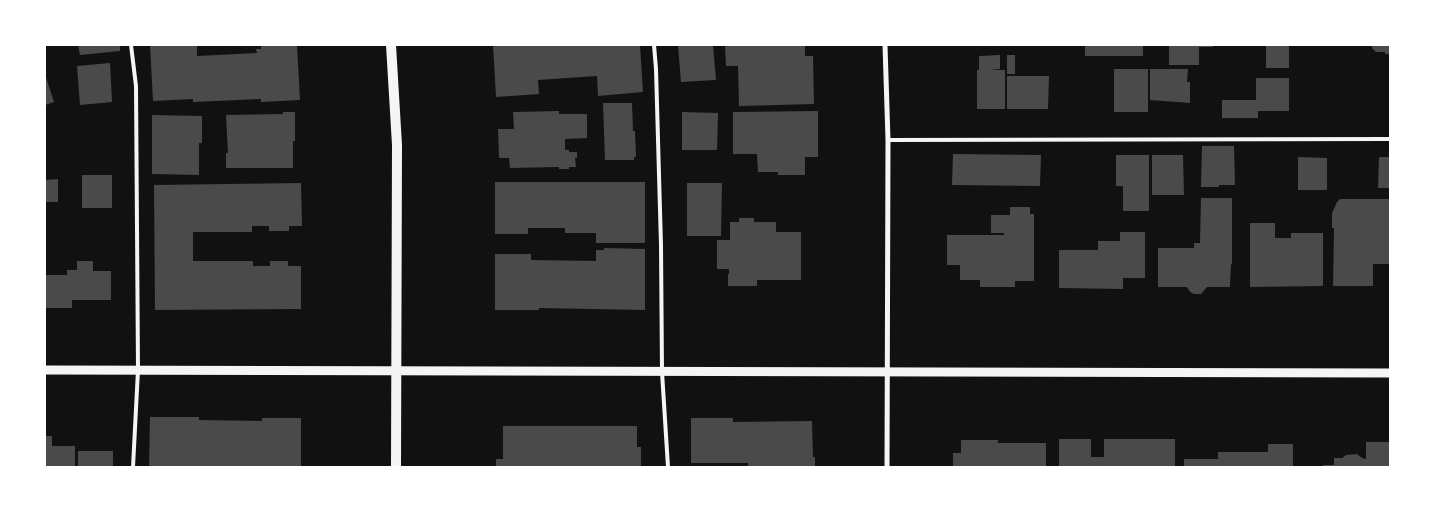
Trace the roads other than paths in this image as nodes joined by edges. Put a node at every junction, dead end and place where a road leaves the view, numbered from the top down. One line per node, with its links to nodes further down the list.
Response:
1 (131, 45): 8 (lane)
2 (392, 45): 9 (main road)
3 (654, 45): 10 (lane)
4 (885, 45): 6 (street)
5 (1390, 139): 6 (lane)
6 (888, 140): 11 (street)
7 (45, 370): 8 (street)
8 (138, 370): 9 (street); 13 (lane)
9 (396, 370): 10 (street); 14 (main road)
10 (662, 372): 11 (street); 15 (lane)
11 (887, 373): 12 (street); 16 (street)
12 (1390, 373)
13 (133, 467)
14 (396, 467)
15 (668, 467)
16 (887, 467)

